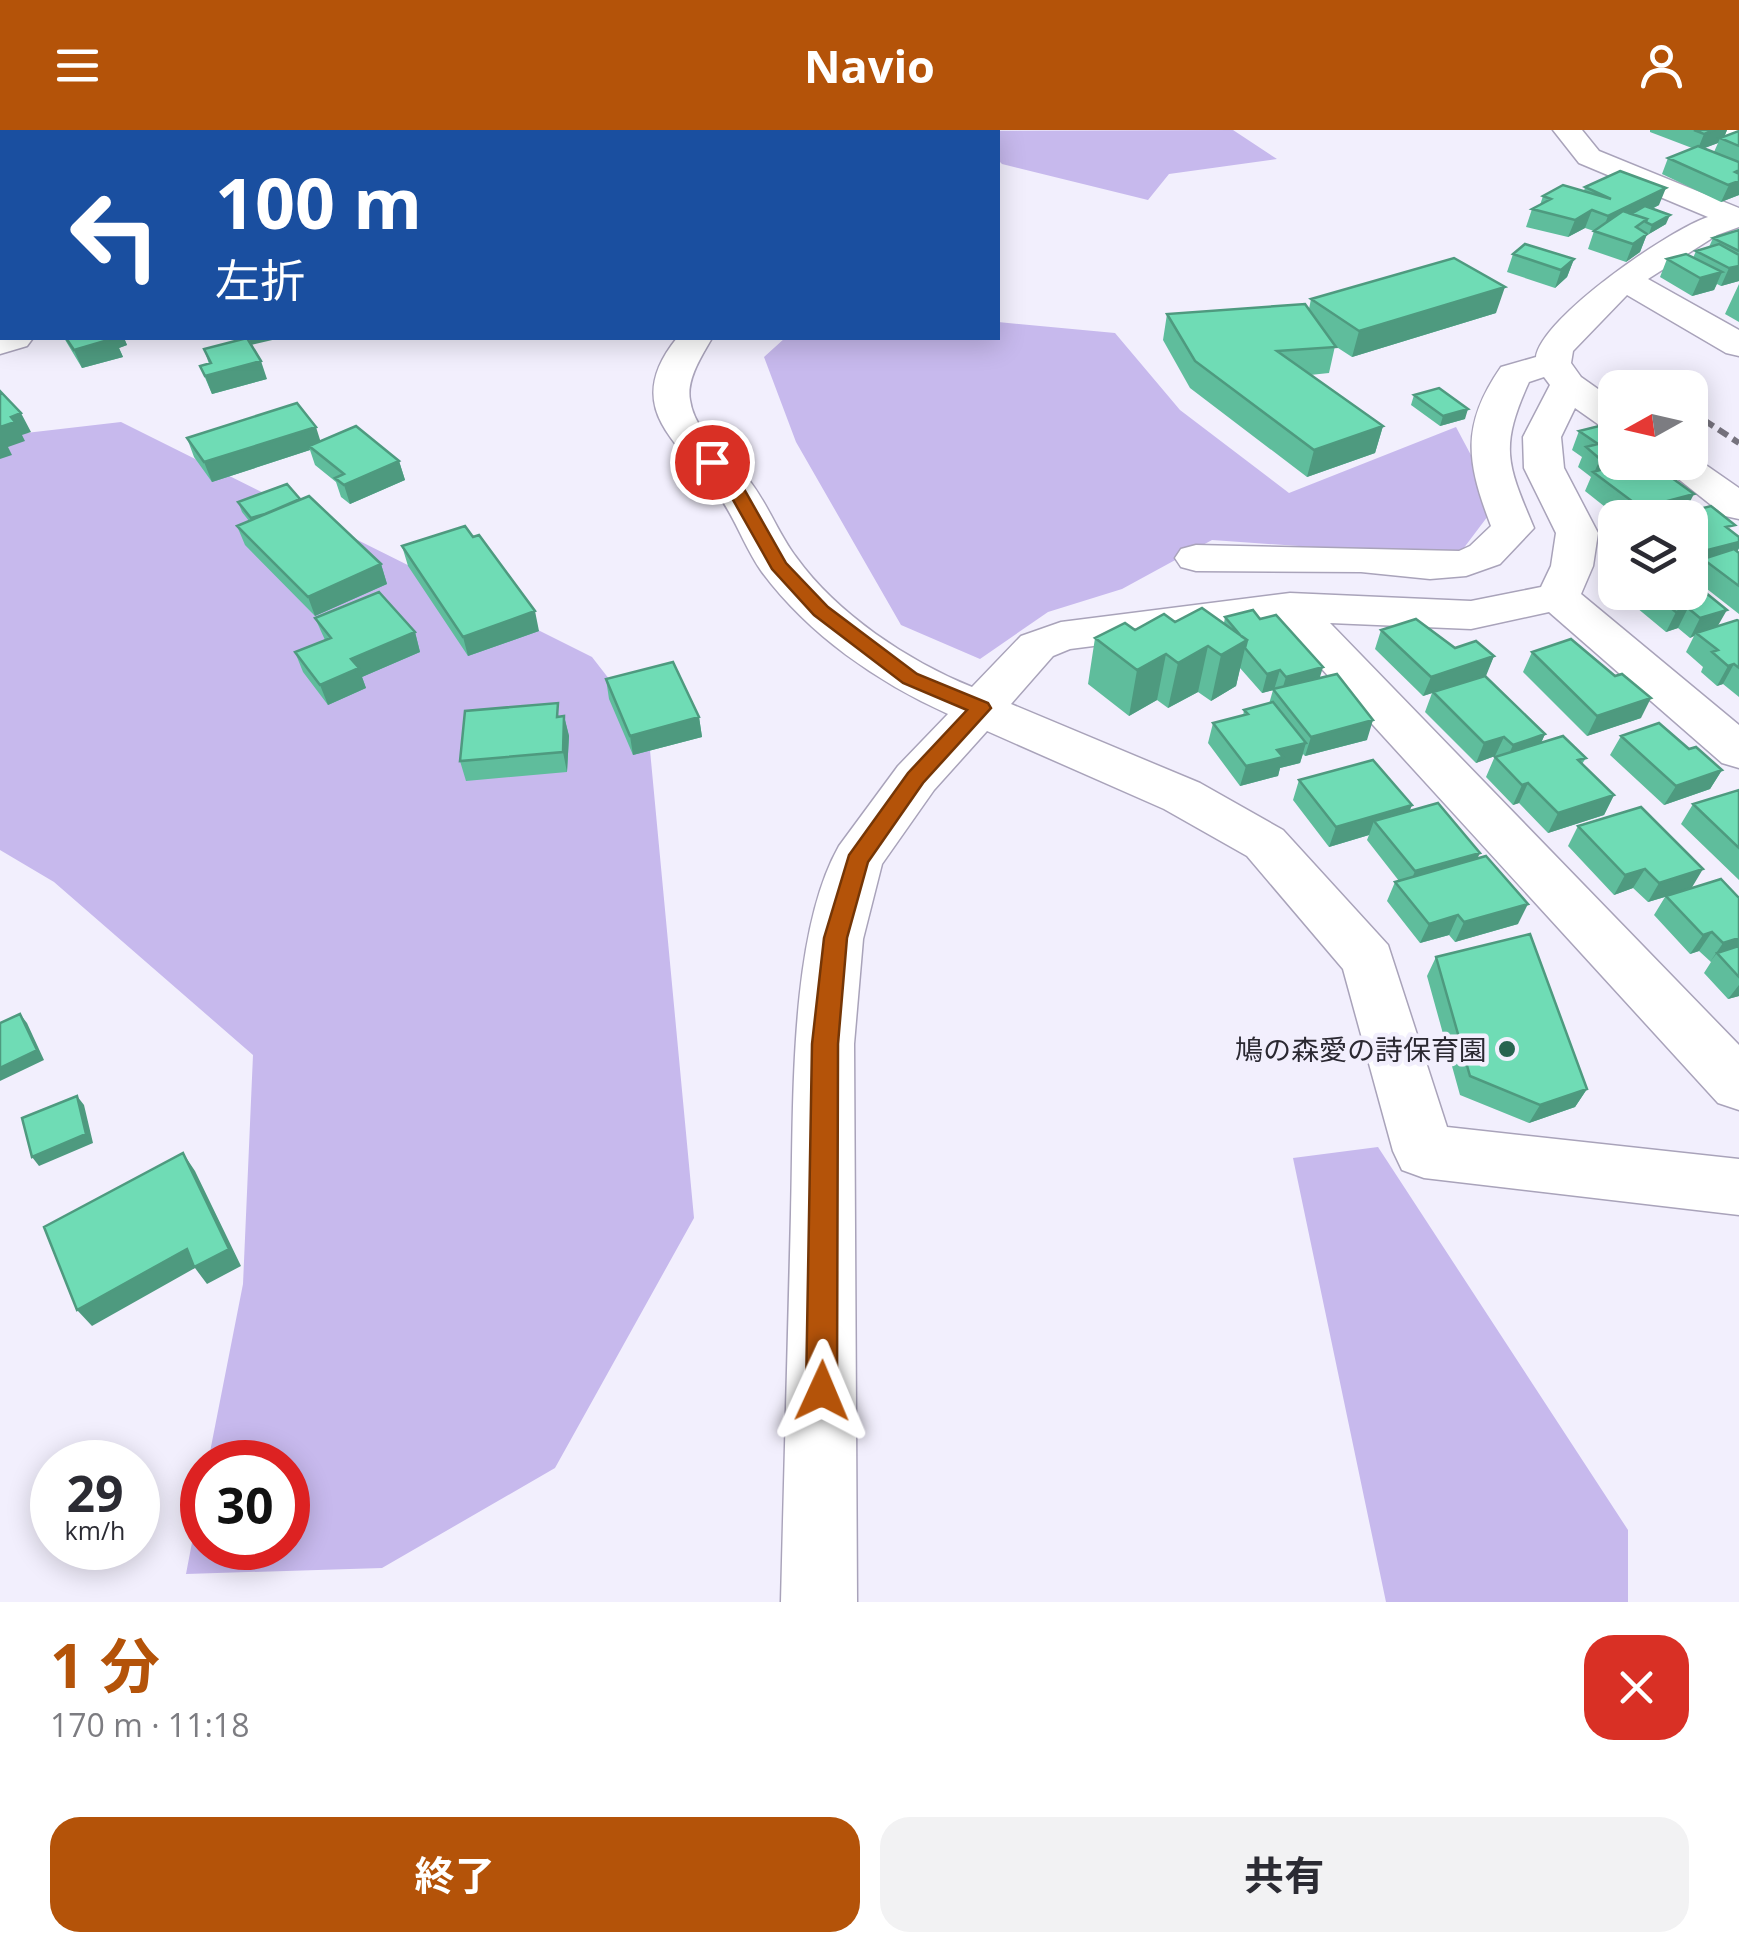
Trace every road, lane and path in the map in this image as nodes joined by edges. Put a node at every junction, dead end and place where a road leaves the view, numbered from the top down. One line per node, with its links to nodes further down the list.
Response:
1 (1567, 130): 4 (street)
2 (1728, 130): 3 (street)
3 (1739, 134)
4 (1736, 222): 5 (street)
5 (1624, 278): 7 (street); 8 (street)
6 (693, 340): 15 (street)
7 (1739, 344)
8 (1560, 374): 9 (street); 12 (street); 13 (street)
9 (1598, 404)
10 (1701, 480): 11 (street)
11 (1739, 508)
12 (1196, 558)
13 (1558, 597): 14 (street); 16 (street)
14 (1290, 607): 15 (street); 17 (street)
15 (980, 708): 18 (street); 19 (street)
16 (1739, 752)
17 (1739, 1085)
18 (1739, 1187)
19 (819, 1602)

